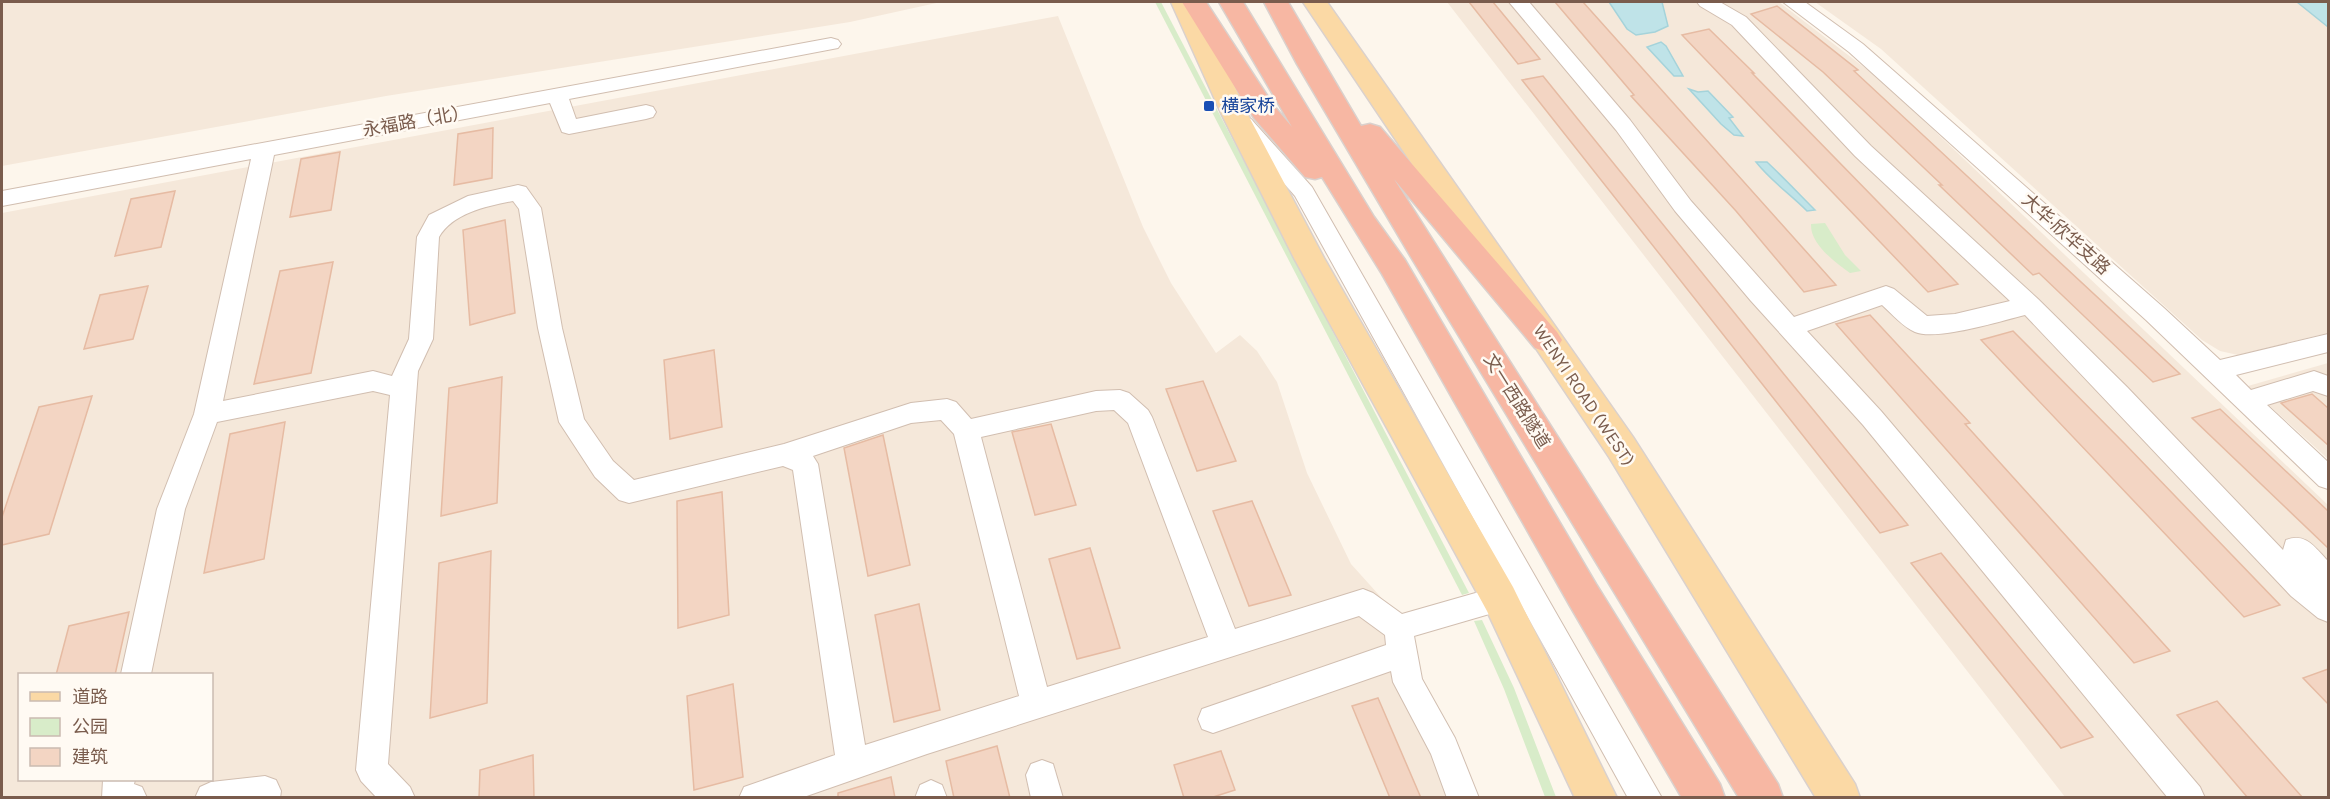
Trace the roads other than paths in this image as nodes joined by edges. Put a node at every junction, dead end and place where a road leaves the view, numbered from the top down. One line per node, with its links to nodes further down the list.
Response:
1 (1183, 2): 13 (main road)
2 (1194, 2): 16 (highway)
3 (1231, 2): 16 (highway)
4 (1276, 2): 10 (highway, 文一西路隧道)
5 (1315, 2): 19 (main road, WENYI ROAD (WEST))
6 (1519, 2): 18 (street)
7 (1707, 2): 17 (street)
8 (1793, 2): 21 (street, 大华·欣华支路)
9 (831, 44): 11 (street, 永福路（北）)
10 (1310, 64): 19 (highway); 49 (highway, 文一西路隧道)
11 (557, 95): 12 (street); 14 (street, 永福路（北）)
12 (646, 112)
13 (1234, 112): 31 (main road); 47 (street)
14 (264, 149): 15 (street, 永福路（北）); 25 (street)
15 (2, 198)
16 (1364, 224): 48 (highway)
17 (2030, 305): 18 (street); 32 (street)
18 (1789, 328): 51 (street)
19 (1546, 339): 50 (main road, WENYI ROAD (WEST))
20 (2328, 343): 21 (street)
21 (2216, 371): 24 (street, 大华·欣华支路)
22 (2328, 386): 24 (street)
23 (403, 388): 25 (street); 27 (street); 43 (street)
24 (2247, 401): 28 (street, 大华·欣华支路)
25 (207, 414): 35 (street)
26 (966, 429): 27 (street); 34 (street); 36 (street)
27 (784, 455): 38 (street)
28 (2328, 478)
29 (2296, 548): 30 (street)
30 (2328, 579)
31 (1500, 599): 33 (street); 46 (main road)
32 (2328, 609)
33 (1401, 641): 34 (street); 37 (street); 45 (street)
34 (1226, 645): 36 (street)
35 (136, 673)
36 (1037, 705): 38 (street)
37 (1213, 719)
38 (852, 765): 44 (street)
39 (119, 781): 40 (street)
40 (131, 798)
41 (211, 798): 42 (street)
42 (264, 798)
43 (399, 798)
44 (755, 798)
45 (1463, 798)
46 (1597, 798)
47 (1646, 798)
48 (1705, 798)
49 (1763, 798)
50 (1840, 798)
51 (2190, 798)

